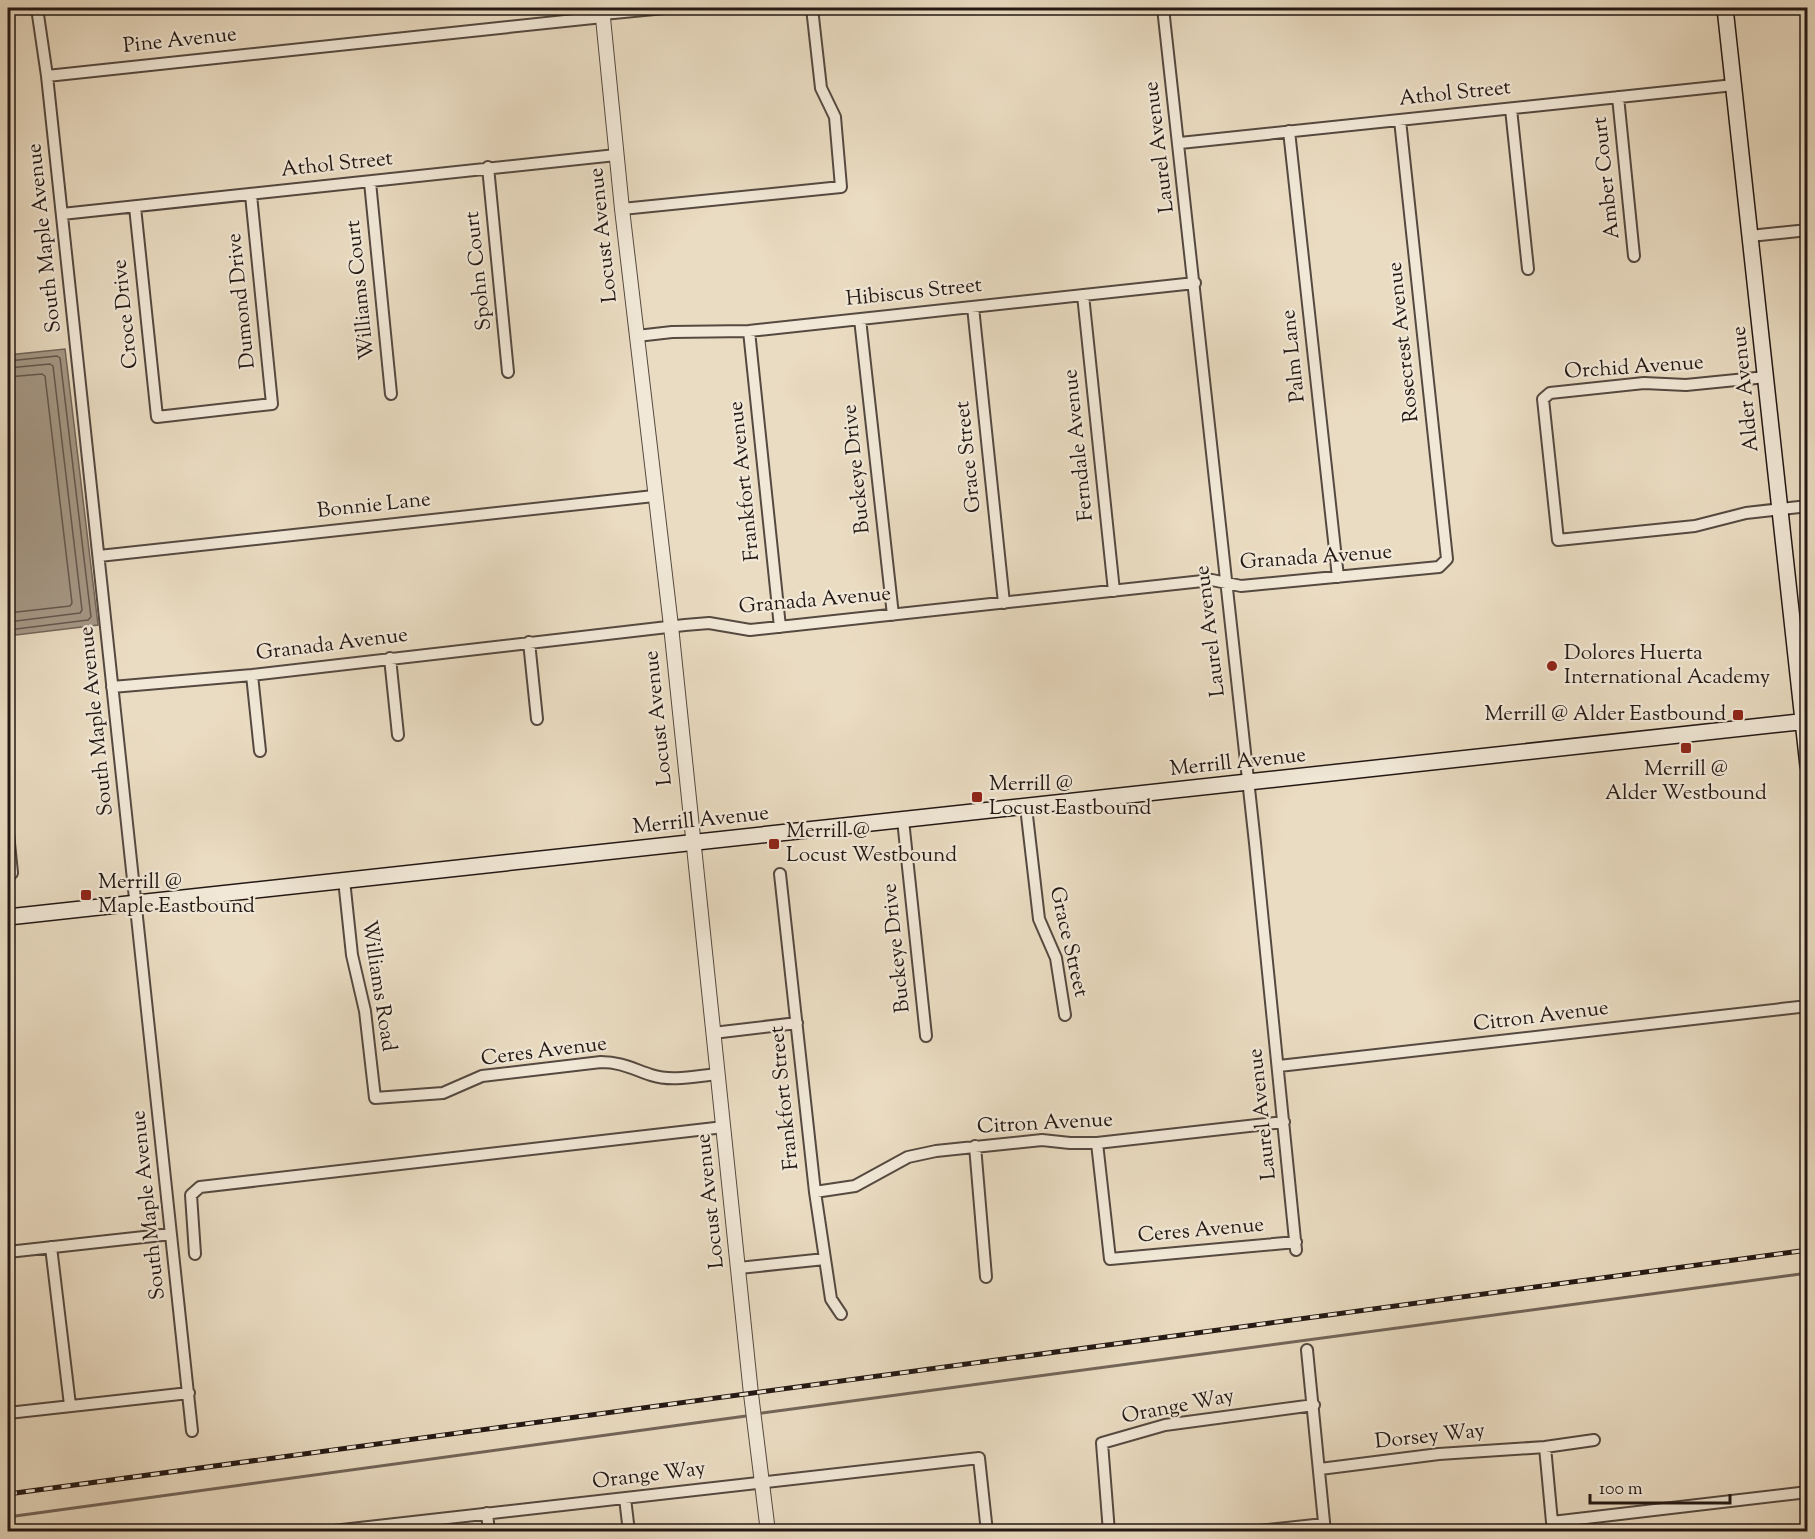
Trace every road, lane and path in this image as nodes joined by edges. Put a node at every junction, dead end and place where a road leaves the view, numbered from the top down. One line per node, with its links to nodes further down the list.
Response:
1 (8, 8): 2 (street)
2 (12, 8)
3 (37, 8): 9 (street, South Maple Avenue)
4 (665, 8): 8 (street, Pine Avenue)
5 (812, 8): 21 (street)
6 (1164, 8): 15 (street, Laurel Avenue)
7 (1725, 8): 10 (main road, Alder Avenue)
8 (603, 13): 9 (street, Pine Avenue); 16 (street, Locust Avenue)
9 (47, 76): 22 (street, South Maple Avenue)
10 (1734, 85): 11 (street, Athol Street); 24 (main road, Alder Avenue)
11 (1618, 97): 12 (street, Athol Street); 25 (street, Amber Court)
12 (1510, 108): 13 (street, Athol Street); 26 (street)
13 (1400, 120): 14 (street, Athol Street); 41 (street, Rosecrest Avenue)
14 (1289, 131): 15 (street, Athol Street); 42 (street, Palm Lane)
15 (1180, 143): 27 (street, Laurel Avenue)
16 (616, 155): 17 (street, Athol Street); 21 (street, Locust Avenue)
17 (488, 167): 18 (street, Athol Street); 33 (street, Spohn Court)
18 (370, 182): 19 (street, Athol Street); 35 (street, Williams Court)
19 (251, 195): 20 (street, Athol Street); 36 (street, Dumond Drive)
20 (135, 207): 22 (street, Athol Street); 36 (street, Croce Drive)
21 (622, 209): 32 (street, Locust Avenue)
22 (62, 214): 40 (street, South Maple Avenue)
23 (1808, 230): 24 (street)
24 (1750, 236): 34 (main road, Alder Avenue)
25 (1634, 256)
26 (1528, 269)
27 (1195, 283): 28 (street, Hibiscus Street); 43 (street, Laurel Avenue)
28 (1083, 295): 29 (street, Hibiscus Street); 44 (street, Ferndale Avenue)
29 (973, 306): 30 (street, Hibiscus Street); 45 (street, Grace Street)
30 (860, 319): 31 (street, Hibiscus Street); 46 (street, Buckeye Drive)
31 (749, 331): 32 (street, Hibiscus Street); 48 (street, Frankfort Avenue)
32 (637, 336): 37 (street, Locust Avenue)
33 (508, 372)
34 (1766, 376): 39 (main road, Alder Avenue); 39 (street, Orchid Avenue)
35 (391, 394)
36 (157, 417)
37 (654, 496): 40 (street, Bonnie Lane); 47 (street, Locust Avenue)
38 (1808, 506): 39 (street)
39 (1780, 509): 54 (main road, Alder Avenue)
40 (99, 556): 52 (street, South Maple Avenue)
41 (1447, 560): 42 (street, Granada Avenue)
42 (1338, 577): 43 (street, Granada Avenue)
43 (1225, 582): 44 (street, Granada Avenue); 58 (street, Laurel Avenue)
44 (1114, 591): 45 (street, Granada Avenue)
45 (1004, 603): 46 (street, Granada Avenue)
46 (893, 615): 48 (street, Granada Avenue)
47 (671, 626): 48 (street, Granada Avenue); 49 (street, Granada Avenue); 62 (street, Locust Avenue)
48 (780, 627)
49 (529, 642): 50 (street, Granada Avenue); 53 (street)
50 (390, 658): 51 (street, Granada Avenue); 55 (street)
51 (252, 675): 52 (street, Granada Avenue); 56 (street)
52 (112, 687): 66 (street, South Maple Avenue)
53 (537, 719)
54 (1805, 721): 57 (main road, Alder Avenue); 58 (main road, Merrill Avenue)
55 (398, 735)
56 (260, 751)
57 (1808, 766)
58 (1249, 783): 59 (main road, Merrill Avenue); 73 (street, Laurel Avenue)
59 (1026, 807): 60 (main road, Merrill Avenue); 69 (street, Grace Street)
60 (903, 820): 62 (main road, Merrill Avenue); 72 (street, Buckeye Drive)
61 (8, 832): 63 (street)
62 (693, 843): 65 (main road, Merrill Avenue); 71 (street, Locust Avenue)
63 (12, 873)
64 (780, 874): 70 (street, Frankfort Street)
65 (344, 880): 66 (main road, Merrill Avenue); 75 (street, Williams Road)
66 (136, 902): 67 (main road, Merrill Avenue); 81 (street, South Maple Avenue)
67 (8, 917)
68 (1808, 1006): 73 (street, Citron Avenue)
69 (1065, 1015)
70 (797, 1023): 71 (street); 80 (street, Frankfort Street)
71 (713, 1034): 74 (street, Locust Avenue)
72 (926, 1036)
73 (1279, 1066): 76 (street, Laurel Avenue)
74 (717, 1074): 75 (street, Ceres Avenue); 77 (street, Locust Avenue)
75 (375, 1098)
76 (1284, 1122): 78 (street, Citron Avenue); 82 (street, Laurel Avenue)
77 (724, 1127): 85 (street); 87 (street, Locust Avenue)
78 (1097, 1143): 79 (street, Citron Avenue); 82 (street, Ceres Avenue)
79 (975, 1146): 80 (street, Citron Avenue); 88 (street)
80 (815, 1192): 86 (street, Frankfort Street)
81 (171, 1234): 83 (street); 91 (street, South Maple Avenue)
82 (1296, 1246)
83 (51, 1247): 84 (street); 92 (street)
84 (8, 1252)
85 (195, 1254)
86 (825, 1259): 87 (street); 89 (street, Frankfort Street)
87 (739, 1268): 99 (street, Locust Avenue)
88 (986, 1277)
89 (841, 1314)
90 (1307, 1350): 93 (street)
91 (189, 1393): 92 (street); 95 (street, South Maple Avenue)
92 (70, 1405): 94 (street)
93 (1314, 1405): 98 (street); 110 (street, Orange Way)
94 (8, 1413)
95 (192, 1431)
96 (1594, 1440): 97 (street, Dorsey Way)
97 (1545, 1447): 98 (street, Dorsey Way); 100 (street)
98 (1320, 1469): 103 (street)
99 (763, 1482): 101 (street, Orange Way); 108 (street, Locust Avenue); 109 (street, Orange Way)
100 (1808, 1492)
101 (625, 1498): 102 (street, Orange Way); 107 (street)
102 (487, 1513): 104 (street, Orange Way); 106 (street)
103 (1325, 1528): 111 (street)
104 (346, 1530): 105 (street, Orange Way)
105 (324, 1532)
106 (489, 1532)
107 (629, 1532)
108 (768, 1532)
109 (987, 1532)
110 (1109, 1532)
111 (1249, 1532)

